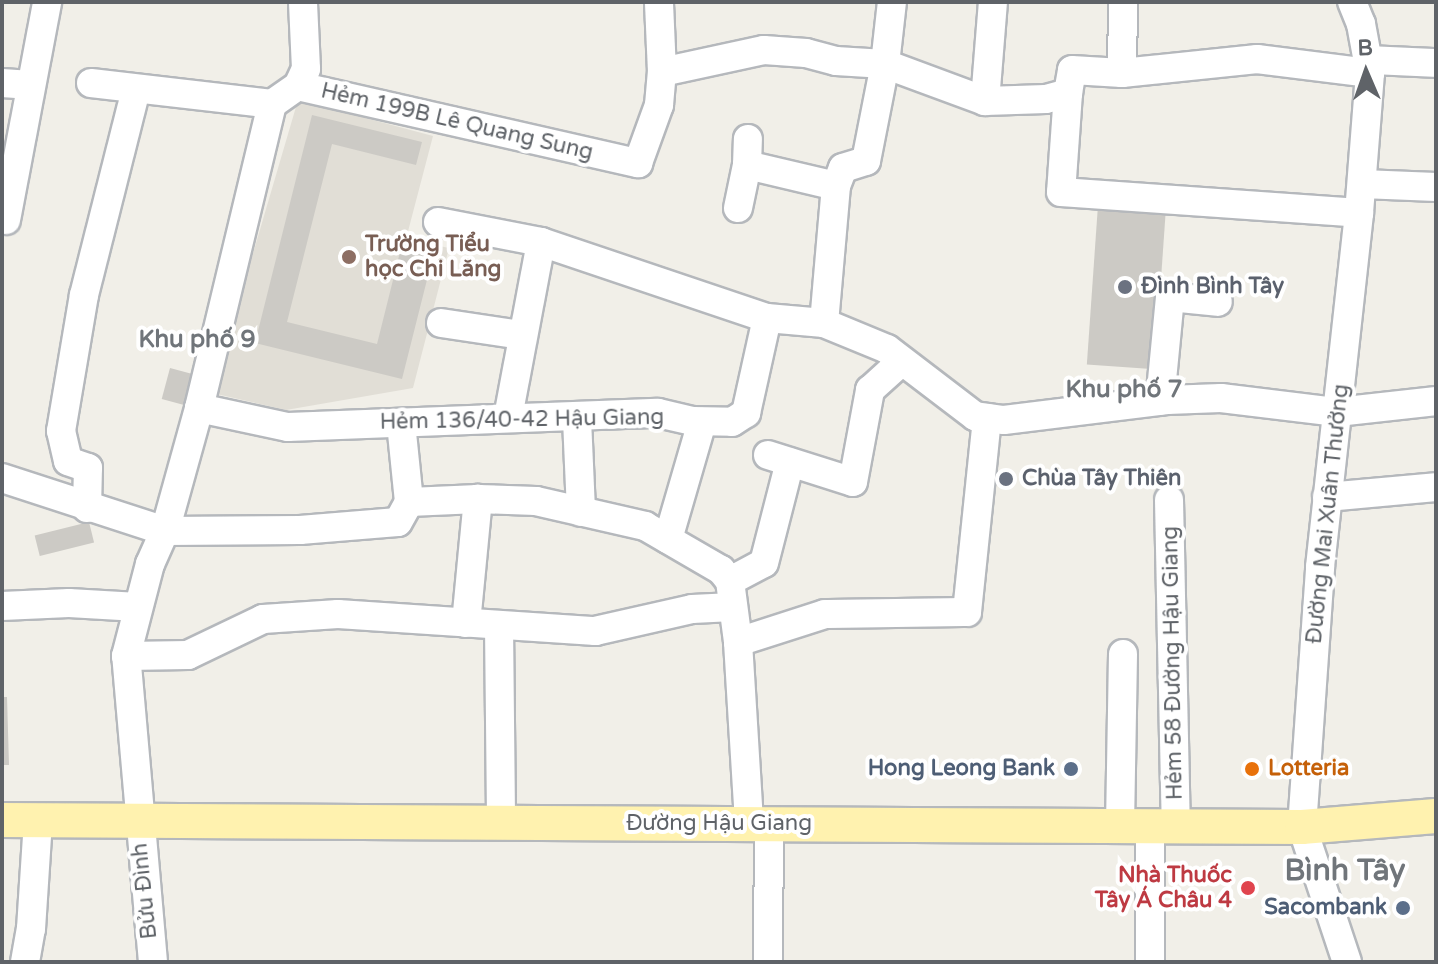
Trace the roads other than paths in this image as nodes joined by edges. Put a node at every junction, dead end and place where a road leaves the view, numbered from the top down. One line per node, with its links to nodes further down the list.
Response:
1 (47, 2): 15 (street)
2 (303, 2): 16 (street)
3 (659, 2): 11 (street)
4 (892, 2): 9 (street)
5 (993, 2): 19 (street)
6 (1123, 2): 12 (street)
7 (1352, 2): 10 (street, Đường Mai Xuân Thưởng)
8 (1436, 63): 10 (street)
9 (885, 64): 11 (street); 19 (street); 22 (street)
10 (1370, 66): 12 (street); 21 (street, Đường Mai Xuân Thưởng)
11 (662, 72): 16 (street, Hẻm 199B Lê Quang Sung)
12 (1122, 73): 18 (street)
13 (2, 83): 15 (street)
14 (91, 83): 17 (street)
15 (31, 85): 26 (street)
16 (298, 86): 20 (street)
17 (136, 90): 20 (street); 49 (street)
18 (1068, 93): 19 (street); 25 (street)
19 (985, 101)
20 (272, 104): 37 (street, Bửu Đình)
21 (1362, 184): 23 (street); 25 (street, Đường Mai Xuân Thưởng)
22 (836, 186): 24 (street); 32 (street)
23 (1436, 187)
24 (738, 208)
25 (1359, 213): 38 (street, Đường Mai Xuân Thưởng)
26 (6, 220)
27 (438, 222): 28 (street)
28 (541, 242): 30 (street); 33 (street)
29 (1218, 302): 35 (street)
30 (767, 318): 32 (street); 42 (street, Hẻm 136/40-42 Hậu Giang)
31 (441, 323): 33 (street)
32 (824, 323): 34 (street)
33 (521, 335): 39 (street)
34 (902, 361): 40 (street); 54 (street)
35 (1160, 401): 38 (street); 40 (street)
36 (1436, 401): 38 (street)
37 (199, 408): 43 (street, Hẻm 136/40-42 Hậu Giang); 52 (street, Bửu Đình)
38 (1337, 412): 46 (street, Đường Mai Xuân Thưởng)
39 (508, 417): 41 (street, Hẻm 136/40-42 Hậu Giang); 43 (street, Hẻm 136/40-42 Hậu Giang)
40 (987, 418): 59 (street)
41 (577, 419): 42 (street, Hẻm 136/40-42 Hậu Giang); 51 (street)
42 (702, 422): 53 (street)
43 (401, 423): 50 (street)
44 (2, 478): 49 (street)
45 (1436, 487): 46 (street)
46 (1327, 497): 69 (street, Đường Mai Xuân Thưởng)
47 (478, 499): 50 (street); 51 (street); 57 (street)
48 (1169, 500): 68 (street, Hẻm 58 Đường Hậu Giang)
49 (87, 508): 52 (street)
50 (404, 512): 52 (street)
51 (581, 512): 53 (street)
52 (165, 531): 56 (street, Bửu Đình)
53 (668, 539): 54 (street)
54 (732, 594): 58 (street); 59 (street)
55 (2, 606): 56 (street)
56 (138, 607): 61 (street, Bửu Đình)
57 (466, 623): 58 (street); 61 (street)
58 (499, 625): 66 (street)
59 (738, 642): 67 (street)
60 (1123, 654): 68 (street)
61 (126, 656): 65 (street, Bửu Đình)
62 (1436, 816): 69 (main road, Đường Hậu Giang)
63 (2, 820): 64 (main road, Đường Hậu Giang)
64 (38, 820): 65 (main road, Đường Hậu Giang); 70 (street)
65 (138, 820): 66 (main road, Đường Hậu Giang); 71 (street, Bửu Đình)
66 (501, 823): 67 (main road, Đường Hậu Giang)
67 (759, 824): 68 (main road, Đường Hậu Giang); 72 (street)
68 (1149, 826): 69 (main road, Đường Hậu Giang); 73 (street)
69 (1302, 827): 74 (street, Đường Mai Xuân Thưởng)
70 (25, 962)
71 (153, 962)
72 (768, 962)
73 (1150, 962)
74 (1347, 962)

